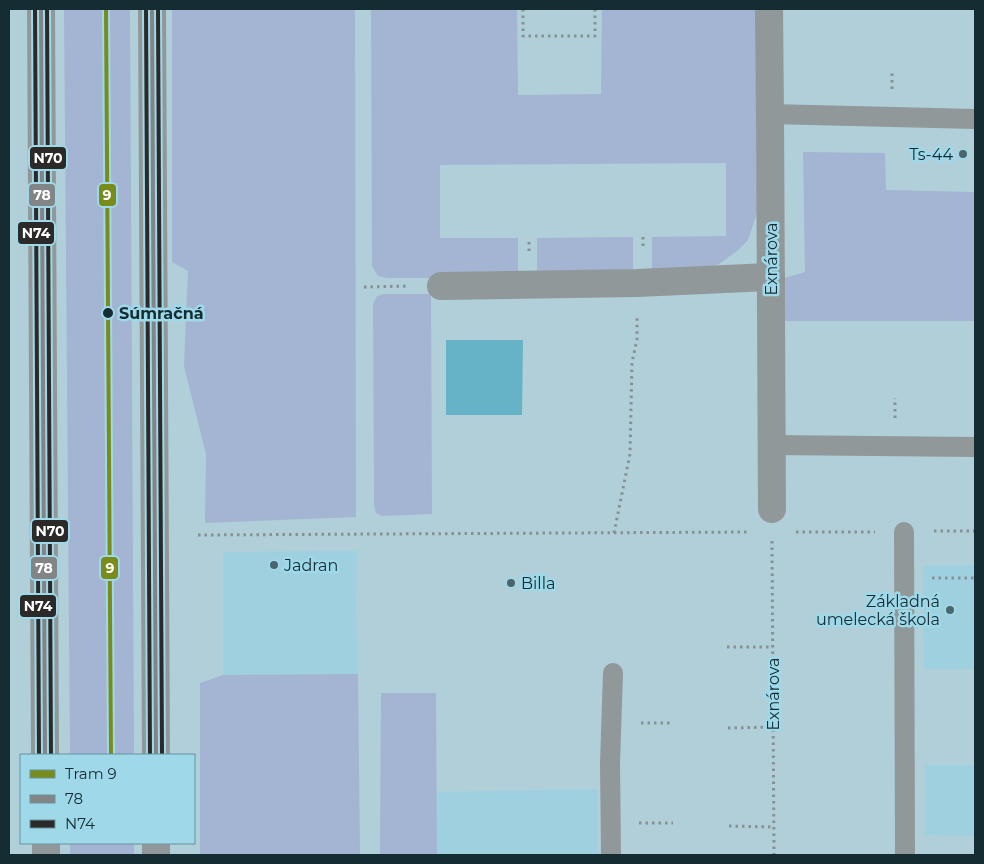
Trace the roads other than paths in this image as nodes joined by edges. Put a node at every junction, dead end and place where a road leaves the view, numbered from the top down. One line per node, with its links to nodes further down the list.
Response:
1 (41, 9): 13 (street)
2 (152, 9): 14 (street)
3 (768, 9): 4 (street, Exnárova)
4 (770, 114): 5 (lane); 6 (street, Exnárova)
5 (975, 119)
6 (771, 276): 7 (street); 8 (street, Exnárova)
7 (441, 286)
8 (772, 445): 9 (lane); 10 (street, Exnárova)
9 (975, 447)
10 (772, 509)
11 (904, 532): 16 (lane)
12 (613, 673): 15 (lane)
13 (45, 754)
14 (156, 754)
15 (611, 855)
16 (905, 855)

